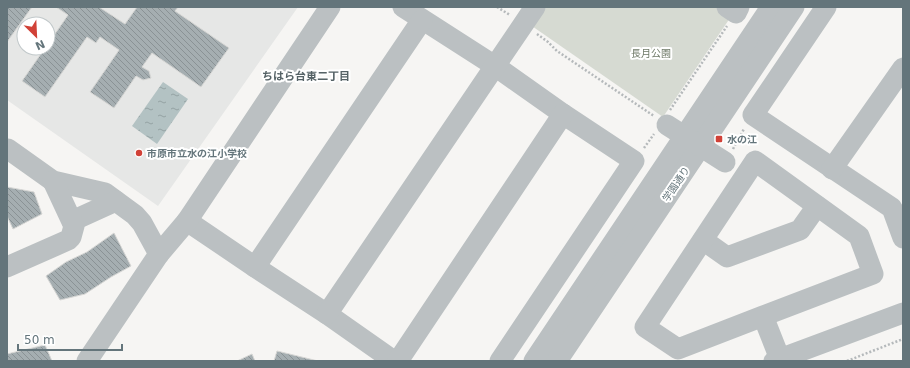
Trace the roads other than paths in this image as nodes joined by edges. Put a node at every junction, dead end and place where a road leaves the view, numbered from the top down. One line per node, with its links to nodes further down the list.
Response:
1 (330, 7): 20 (street)
2 (403, 7): 7 (street)
3 (771, 7): 34 (street, 学園通り)
4 (794, 7): 35 (street, 学園通り)
5 (826, 7): 14 (street)
6 (528, 13): 8 (street)
7 (422, 20): 8 (street); 25 (street)
8 (495, 66): 10 (street); 27 (street)
9 (903, 68): 14 (street)
10 (563, 114): 32 (street); 33 (street)
11 (664, 123): 13 (street, bridge)
12 (7, 144): 15 (street)
13 (725, 162)
14 (832, 169): 17 (street)
15 (53, 181): 16 (street); 19 (street)
16 (116, 201): 19 (street); 23 (street)
17 (897, 205): 21 (street)
18 (817, 206): 22 (street); 22 (street); 28 (street)
19 (72, 221): 24 (street)
20 (187, 221): 23 (street); 25 (street)
21 (903, 238)
22 (703, 240): 28 (street)
23 (159, 254): 30 (street)
24 (7, 267)
25 (255, 267): 27 (street)
26 (903, 313): 29 (street)
27 (327, 314): 31 (street)
28 (763, 316): 29 (street)
29 (777, 360)
30 (86, 361)
31 (394, 361)
32 (398, 361)
33 (500, 361)
34 (534, 361)
35 (557, 361)

